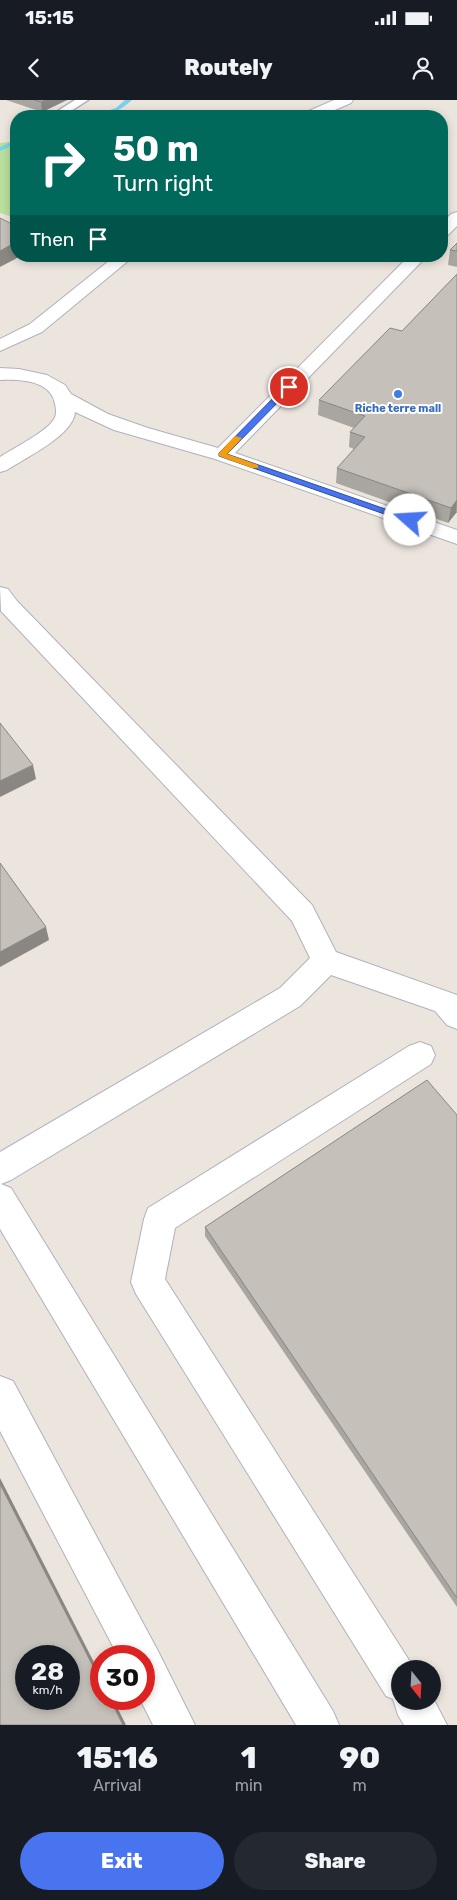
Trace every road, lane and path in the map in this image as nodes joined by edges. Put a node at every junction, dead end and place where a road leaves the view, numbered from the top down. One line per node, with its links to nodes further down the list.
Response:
1 (83, 100): 3 (lane)
2 (346, 100): 4 (street)
3 (66, 110)
4 (323, 110)
5 (457, 217): 6 (street)
6 (448, 226)
7 (118, 262): 9 (street)
8 (413, 262): 17 (street)
9 (36, 328): 10 (street); 11 (street)
10 (0, 346)
11 (38, 363): 12 (street); 13 (street)
12 (0, 374)
13 (65, 398): 14 (street); 15 (street)
14 (134, 430): 15 (street); 17 (street)
15 (46, 436): 16 (street); 18 (street)
16 (0, 449)
17 (222, 454): 19 (street)
18 (0, 466)
19 (457, 537)
20 (0, 594): 21 (street)
21 (326, 961): 22 (street); 24 (street)
22 (457, 1016)
23 (420, 1055): 28 (street)
24 (0, 1169)
25 (0, 1199): 32 (street)
26 (0, 1394): 27 (street)
27 (133, 1645)
28 (391, 1668)
29 (155, 1686): 31 (street)
30 (418, 1710): 33 (street)
31 (176, 1725)
32 (319, 1725)
33 (427, 1725)

